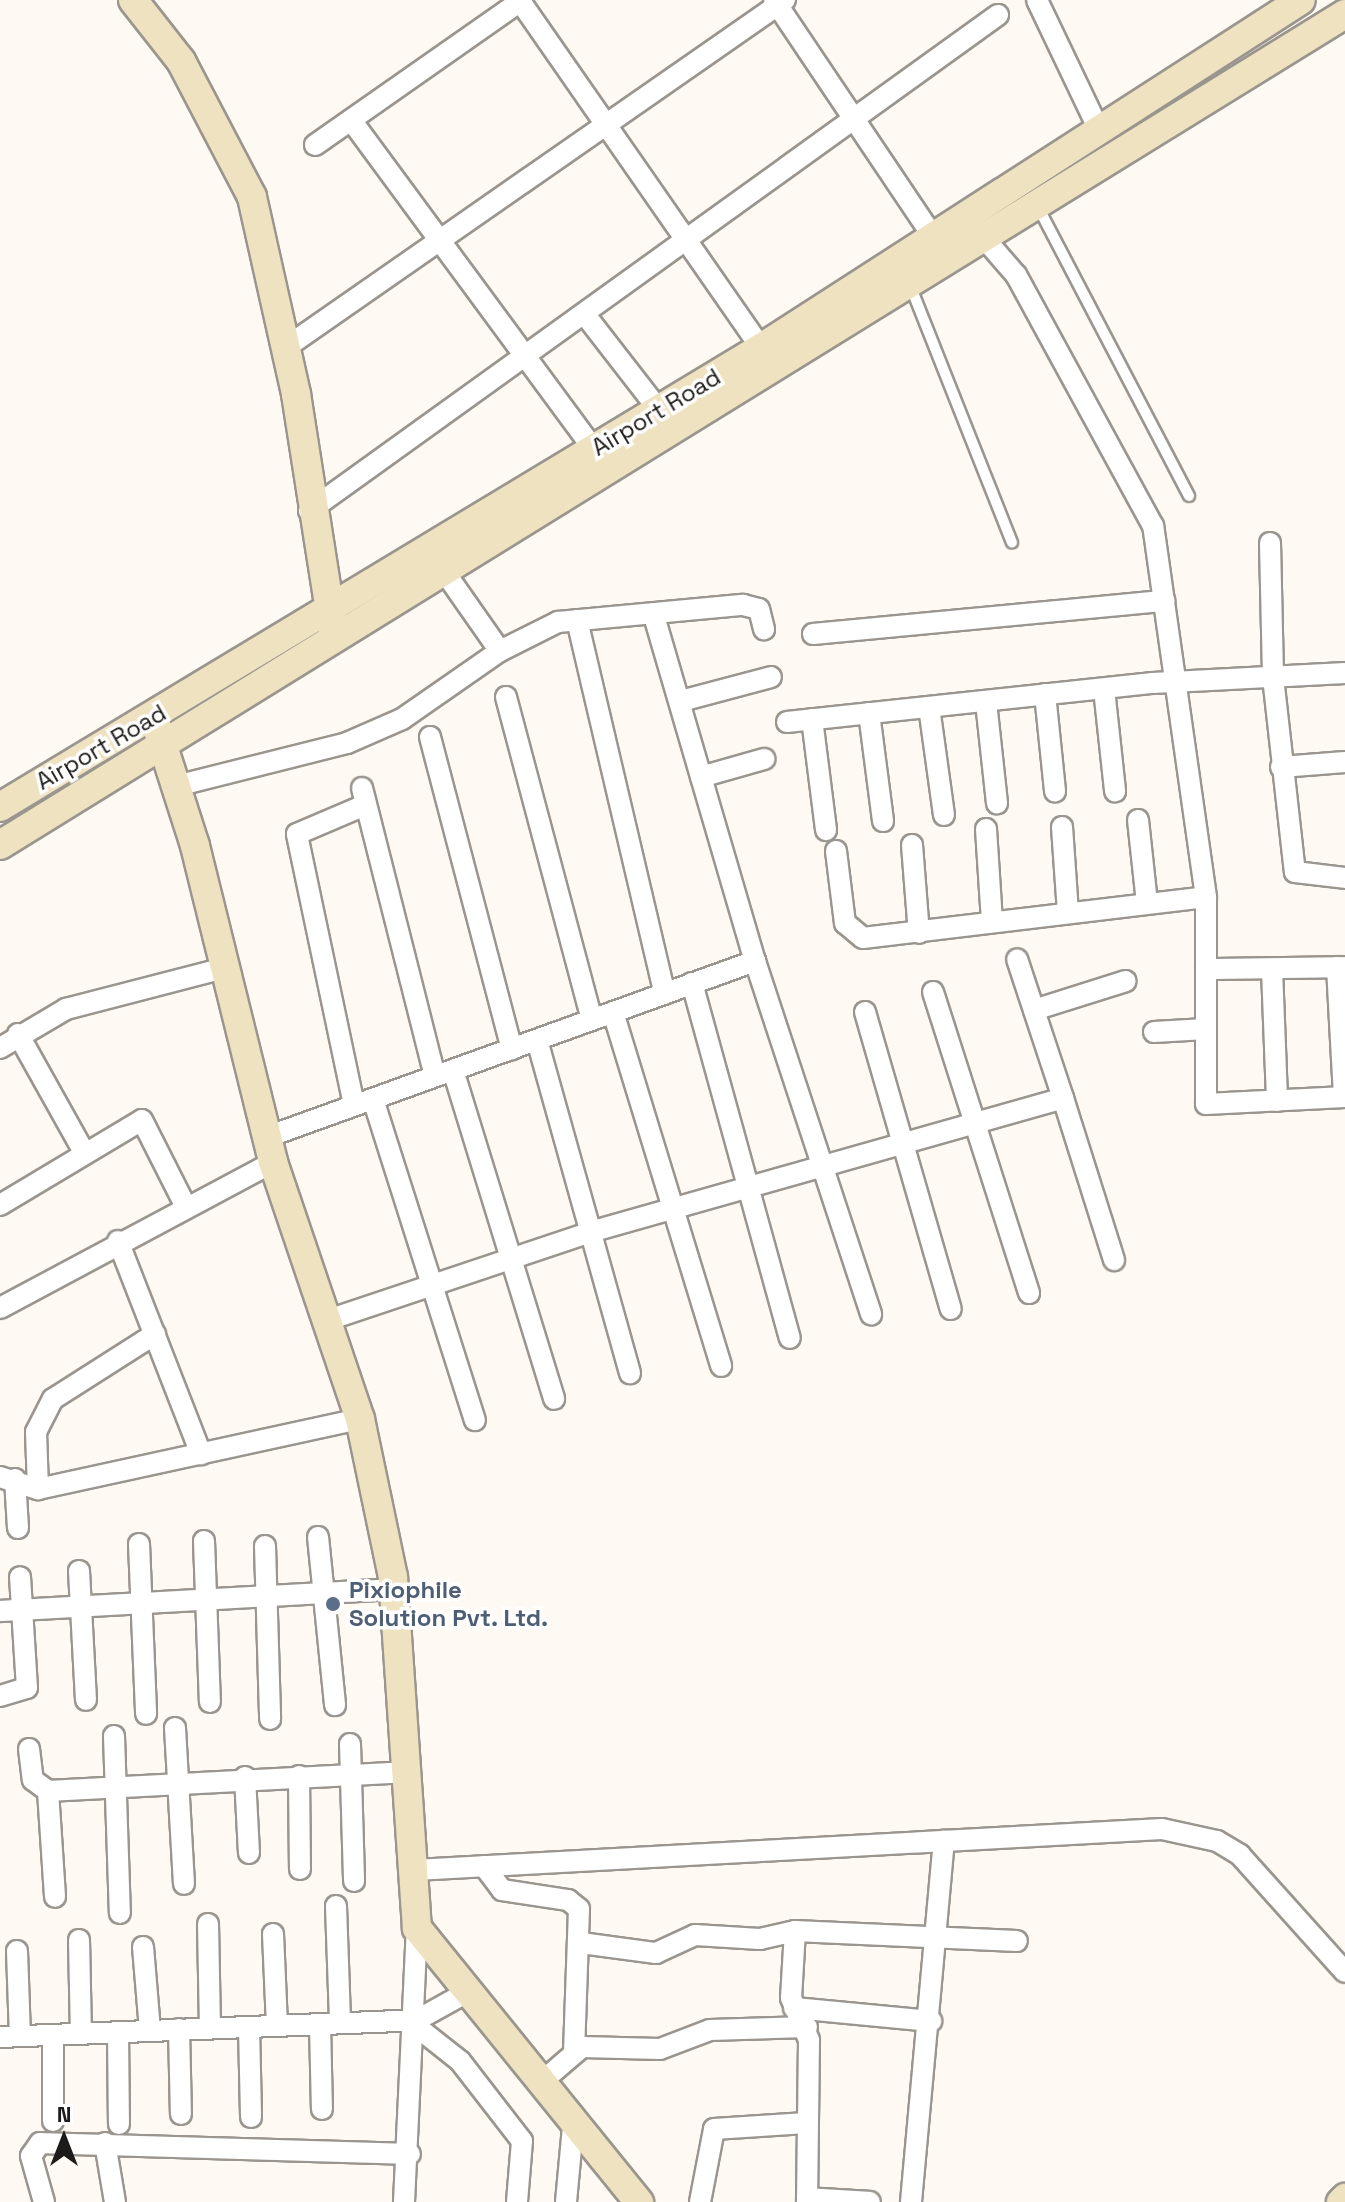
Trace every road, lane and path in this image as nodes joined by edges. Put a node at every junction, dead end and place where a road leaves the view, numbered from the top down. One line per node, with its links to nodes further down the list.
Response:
1 (133, 0): 20 (main road)
2 (520, 0): 9 (street); 10 (street)
3 (1037, 0): 11 (street)
4 (1297, 1): 11 (main road, Airport Road)
5 (779, 2): 8 (street); 10 (street)
6 (1345, 14): 13 (main road)
7 (998, 15): 8 (street)
8 (857, 116): 15 (street); 17 (street)
9 (351, 120): 12 (street); 16 (street)
10 (609, 127): 16 (street); 17 (street)
11 (1100, 132): 14 (main road, Airport Road)
12 (315, 145)
13 (1037, 206): 14 (main road); 25 (lane)
14 (976, 227): 15 (main road, Airport Road); 18 (main road); 30 (street)
15 (934, 238): 21 (main road, Airport Road)
16 (440, 241): 20 (street); 22 (street)
17 (691, 242): 19 (street); 21 (street)
18 (910, 285): 27 (lane); 29 (main road)
19 (586, 316): 22 (street); 23 (street)
20 (285, 348): 26 (main road)
21 (761, 348): 23 (main road, Airport Road)
22 (527, 357): 24 (street); 26 (street)
23 (659, 410): 24 (main road, Airport Road)
24 (594, 450): 31 (main road, Airport Road)
25 (1189, 496)
26 (309, 511): 31 (main road)
27 (1012, 543)
28 (1270, 543): 40 (street)
29 (446, 574): 36 (main road); 37 (street)
30 (1164, 601): 35 (street); 41 (street)
31 (326, 613): 36 (main road); 49 (main road, Airport Road)
32 (654, 616): 33 (street); 34 (street); 45 (street)
33 (577, 620): 37 (street); 87 (street)
34 (764, 629)
35 (813, 634)
36 (338, 640): 53 (main road)
37 (500, 651): 58 (street)
38 (1345, 673): 40 (street)
39 (771, 677): 45 (street)
40 (1273, 677): 41 (street); 56 (street)
41 (1175, 681): 42 (street); 73 (street)
42 (1104, 689): 43 (street); 60 (street)
43 (1045, 694): 46 (street); 59 (street)
44 (506, 697): 91 (street)
45 (681, 701): 57 (street)
46 (986, 702): 47 (street); 61 (street)
47 (929, 707): 48 (street); 63 (street)
48 (869, 713): 50 (street); 65 (street)
49 (154, 718): 53 (main road); 62 (main road, Airport Road)
50 (812, 719): 51 (street); 68 (street)
51 (787, 722)
52 (430, 737): 97 (street)
53 (163, 747): 58 (main road); 69 (main road)
54 (764, 759): 57 (street)
55 (1345, 762): 56 (street)
56 (1281, 767): 72 (street)
57 (701, 777): 79 (street)
58 (176, 786): 81 (main road)
59 (1055, 791)
60 (1115, 791)
61 (997, 803)
62 (0, 807)
63 (944, 815)
64 (1138, 820): 74 (street)
65 (883, 821)
66 (1062, 827): 75 (street)
67 (986, 829): 76 (street)
68 (826, 830)
69 (0, 845)
70 (912, 845): 77 (street)
71 (836, 851): 77 (street)
72 (1345, 878)
73 (1206, 897): 74 (street); 82 (street)
74 (1147, 903): 75 (street)
75 (1068, 912): 76 (street)
76 (992, 922): 77 (street)
77 (919, 933)
78 (1017, 959): 88 (street)
79 (755, 961): 85 (street); 107 (street)
80 (1341, 967): 83 (street); 99 (street)
81 (224, 968): 94 (street); 105 (main road)
82 (1206, 969): 83 (street); 92 (street)
83 (1272, 969): 101 (street)
84 (1126, 981): 88 (street)
85 (692, 983): 87 (street); 108 (street)
86 (933, 992): 103 (street)
87 (665, 994): 89 (street)
88 (1034, 1010): 100 (street)
89 (613, 1012): 91 (street); 111 (street)
90 (865, 1012): 104 (street)
91 (592, 1020): 95 (street)
92 (1206, 1029): 93 (street); 101 (street)
93 (1154, 1032)
94 (18, 1034): 96 (street); 106 (street)
95 (537, 1040): 97 (street); 112 (street)
96 (0, 1048)
97 (512, 1049): 98 (street)
98 (444, 1073): 102 (street); 102 (street); 114 (street)
99 (1345, 1097): 101 (street)
100 (1063, 1098): 103 (street); 115 (street)
101 (1277, 1101)
102 (364, 1102): 105 (street); 116 (street)
103 (974, 1122): 104 (street); 117 (street)
104 (905, 1141): 107 (street); 119 (street)
105 (270, 1150): 110 (street); 121 (main road)
106 (85, 1154): 109 (street); 110 (street)
107 (824, 1164): 108 (street); 120 (street)
108 (748, 1186): 111 (street); 123 (street)
109 (2, 1199)
110 (185, 1205): 113 (street)
111 (674, 1208): 112 (street); 124 (street)
112 (594, 1231): 114 (street); 125 (street)
113 (118, 1241): 118 (street); 122 (street)
114 (514, 1258): 116 (street); 126 (street)
115 (1114, 1260)
116 (431, 1286): 121 (street); 128 (street)
117 (1029, 1293)
118 (0, 1308)
119 (951, 1309)
120 (871, 1314)
121 (325, 1321): 127 (main road)
122 (155, 1334): 129 (street); 131 (street)
123 (790, 1338)
124 (721, 1366)
125 (630, 1373)
126 (554, 1399)
127 (360, 1419): 129 (street); 139 (main road)
128 (475, 1420)
129 (201, 1454): 131 (street)
130 (8, 1478): 131 (street); 132 (street)
131 (38, 1489)
132 (18, 1528)
133 (318, 1537): 140 (street)
134 (204, 1541): 142 (street)
135 (139, 1544): 143 (street)
136 (265, 1546): 141 (street)
137 (79, 1571): 146 (street)
138 (20, 1577): 145 (street)
139 (394, 1589): 140 (street); 157 (main road)
140 (321, 1594): 141 (street); 150 (street)
141 (266, 1598): 142 (street); 152 (street)
142 (207, 1602): 143 (street); 149 (street)
143 (141, 1607): 146 (street); 151 (street)
144 (0, 1611): 145 (street)
145 (22, 1611): 146 (street); 147 (street)
146 (81, 1612): 148 (street)
147 (0, 1696)
148 (86, 1700)
149 (210, 1702)
150 (335, 1705)
151 (146, 1714)
152 (270, 1719)
153 (175, 1728): 161 (street)
154 (114, 1736): 162 (street)
155 (350, 1744): 158 (street)
156 (29, 1749): 163 (street)
157 (408, 1772): 158 (street); 168 (main road)
158 (351, 1774): 159 (street); 169 (street)
159 (299, 1776): 160 (street); 167 (street)
160 (245, 1777): 161 (street); 165 (street)
161 (178, 1783): 162 (street); 170 (street)
162 (115, 1788): 163 (street); 173 (street)
163 (48, 1791): 171 (street)
164 (944, 1841): 166 (street); 178 (street); 184 (street)
165 (249, 1853)
166 (484, 1866): 168 (street); 181 (street)
167 (300, 1869)
168 (415, 1870): 175 (main road)
169 (354, 1881)
170 (184, 1884)
171 (55, 1897)
172 (336, 1906): 188 (street)
173 (120, 1913)
174 (208, 1924): 191 (street)
175 (417, 1928): 185 (main road); 189 (street)
176 (795, 1931): 178 (street); 181 (street); 186 (street)
177 (273, 1934): 190 (street)
178 (940, 1937): 180 (street); 187 (street)
179 (79, 1940): 197 (street)
180 (1017, 1941)
181 (581, 1943): 200 (street)
182 (143, 1947): 195 (street)
183 (17, 1951): 199 (street)
184 (1345, 1972)
185 (469, 1991): 189 (street); 201 (main road)
186 (794, 2008): 187 (street); 193 (street)
187 (931, 2021): 220 (street)
188 (330, 2024): 189 (street); 190 (street); 202 (street)
189 (417, 2024): 210 (street); 215 (street)
190 (277, 2026): 192 (street)
191 (210, 2027): 192 (street); 194 (street)
192 (249, 2027): 204 (street)
193 (807, 2027): 200 (street); 206 (street)
194 (179, 2029): 195 (street); 203 (street)
195 (150, 2031): 196 (street)
196 (118, 2032): 197 (street); 207 (street)
197 (81, 2033): 198 (street)
198 (53, 2035): 199 (street); 205 (street)
199 (10, 2037)
200 (574, 2051): 201 (street)
201 (539, 2084): 208 (main road)
202 (322, 2109)
203 (181, 2114)
204 (251, 2117)
205 (53, 2121)
206 (806, 2123): 211 (street); 218 (street)
207 (119, 2124)
208 (573, 2127): 216 (street); 217 (main road)
209 (105, 2143): 210 (street); 212 (street); 213 (street)
210 (410, 2154): 214 (street)
211 (807, 2200): 219 (street)
212 (44, 2202)
213 (115, 2202)
214 (404, 2202)
215 (517, 2202)
216 (566, 2202)
217 (639, 2202)
218 (700, 2202)
219 (870, 2202)
220 (911, 2202)

